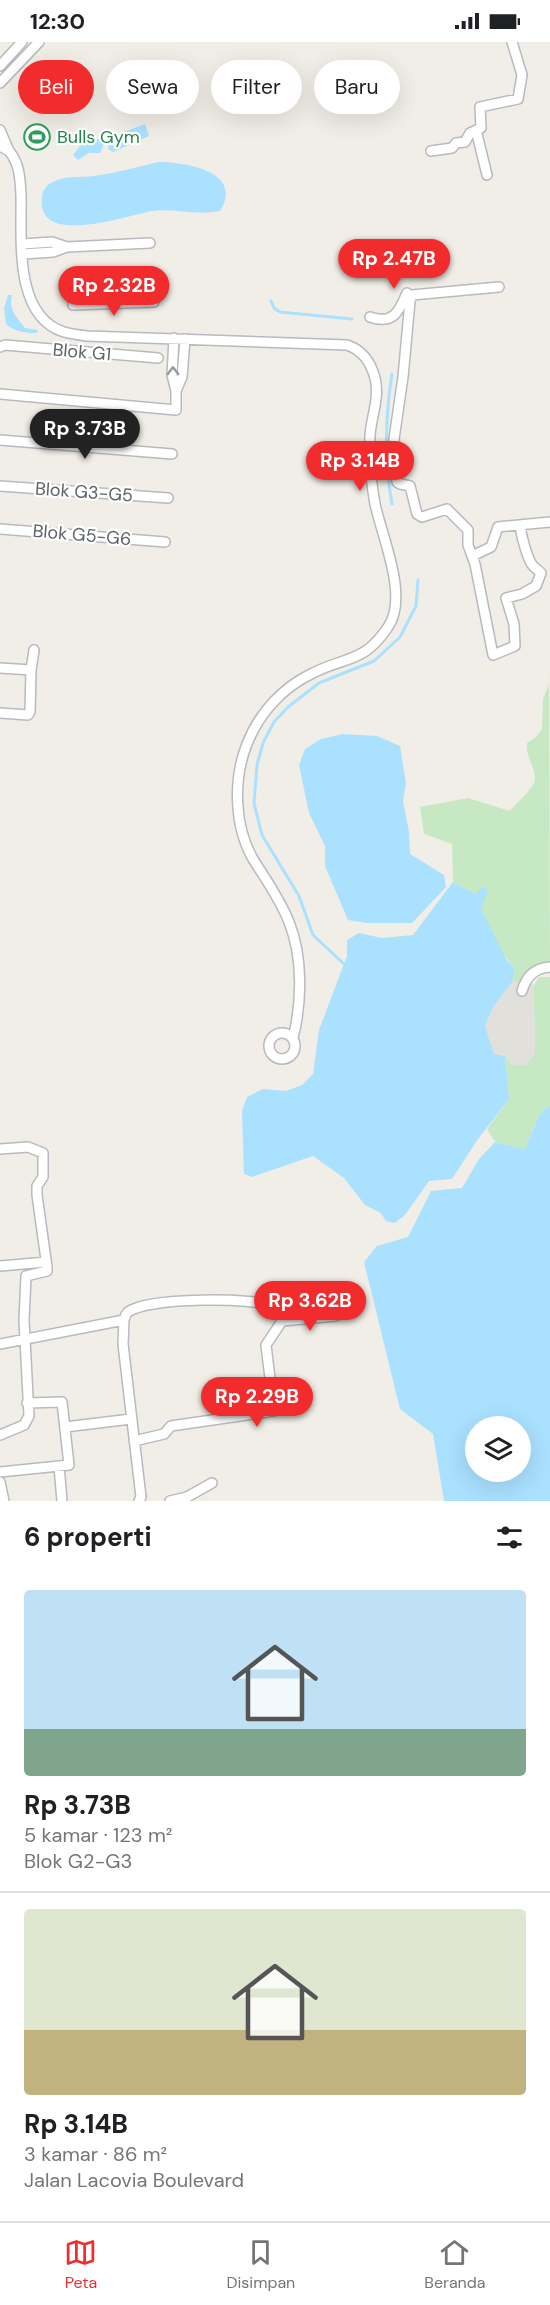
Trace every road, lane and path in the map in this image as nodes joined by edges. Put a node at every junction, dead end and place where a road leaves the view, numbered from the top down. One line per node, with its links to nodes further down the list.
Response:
1 (22, 42): 4 (street)
2 (39, 42): 5 (street)
3 (512, 42): 7 (street)
4 (0, 66)
5 (0, 83)
6 (0, 130): 9 (street)
7 (476, 130): 10 (street); 11 (street)
8 (0, 146): 9 (street)
9 (9, 151): 13 (street)
10 (431, 151)
11 (487, 175)
12 (150, 243): 13 (street)
13 (23, 249): 19 (street)
14 (500, 286): 15 (street)
15 (412, 295): 18 (street); 33 (street)
16 (154, 302): 17 (street)
17 (73, 304)
18 (370, 317)
19 (174, 338): 20 (street); 23 (street, one-way to 19)
20 (185, 339): 23 (street); 40 (street)
21 (3, 346): 22 (street, Blok G1)
22 (158, 358)
23 (176, 391): 24 (street)
24 (0, 394)
25 (0, 440): 26 (street)
26 (172, 454)
27 (0, 486): 28 (street, Blok G3-G5)
28 (168, 498)
29 (550, 522): 30 (street)
30 (520, 525): 33 (street); 33 (street)
31 (0, 529): 32 (street, Blok G5-G6)
32 (165, 542)
33 (472, 556)
34 (34, 650): 36 (street)
35 (0, 668): 36 (street)
36 (31, 670): 37 (street)
37 (0, 713)
38 (550, 967): 39 (street)
39 (522, 991)
40 (293, 1038)
41 (0, 1149): 42 (street)
42 (46, 1262): 43 (street); 47 (street)
43 (0, 1266)
44 (336, 1316): 46 (street)
45 (124, 1320): 46 (street); 47 (street); 50 (street)
46 (282, 1321): 53 (street)
47 (25, 1338): 48 (street); 49 (street)
48 (0, 1344)
49 (27, 1403): 51 (street); 52 (street)
50 (131, 1419): 51 (street); 53 (street)
51 (65, 1427): 54 (street)
52 (0, 1435)
53 (134, 1441): 60 (street)
54 (58, 1466): 55 (street); 59 (street)
55 (0, 1472)
56 (0, 1482): 58 (street)
57 (212, 1483): 61 (street)
58 (4, 1501)
59 (62, 1501)
60 (139, 1501)
61 (170, 1501)

